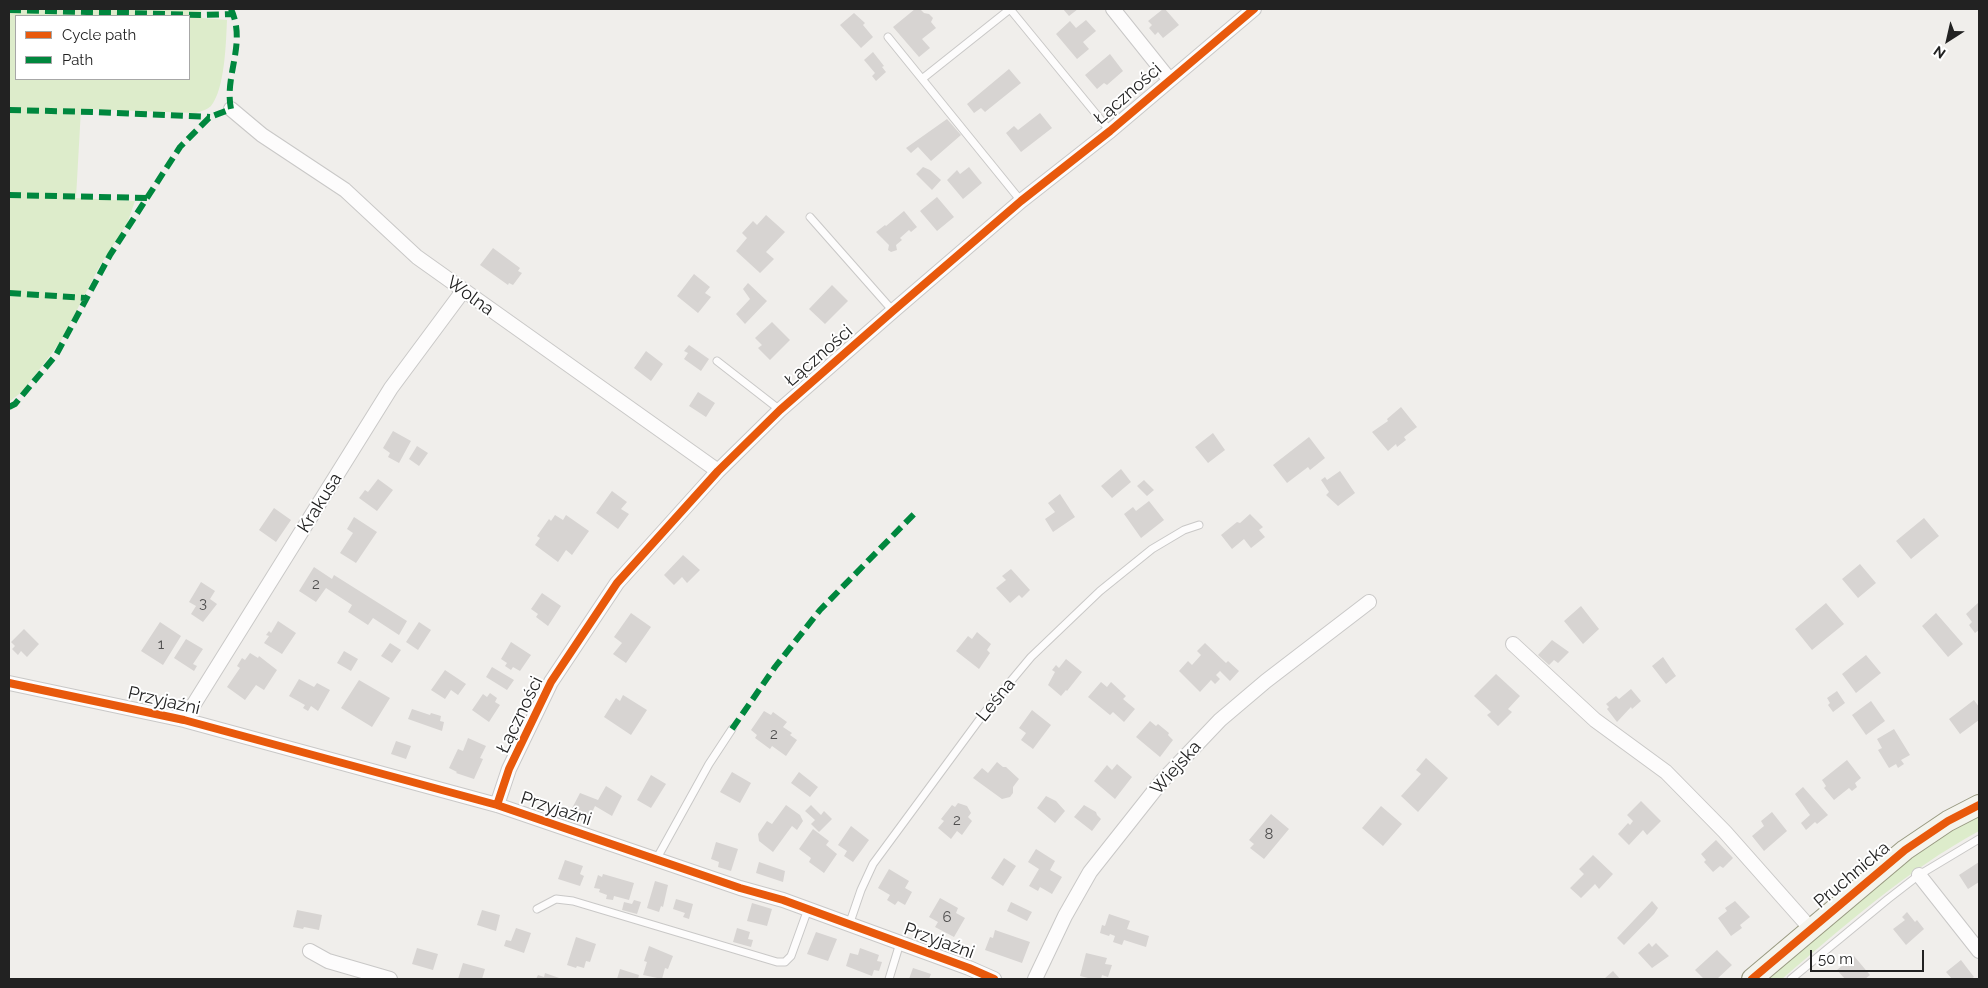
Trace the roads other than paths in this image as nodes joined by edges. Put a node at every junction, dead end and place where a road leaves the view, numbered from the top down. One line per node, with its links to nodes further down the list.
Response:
1 (1010, 9): 5 (lane); 8 (lane)
2 (1114, 9): 6 (street)
3 (1254, 9): 6 (street, Łączności)
4 (888, 37): 5 (lane)
5 (922, 79): 9 (lane)
6 (1169, 79): 8 (street, Łączności)
7 (231, 109): 11 (street, Wolna)
8 (1110, 131): 9 (street, Łączności)
9 (1021, 202): 12 (street, Łączności)
10 (810, 217): 12 (lane)
11 (462, 291): 15 (street, Wolna); 20 (street, Krakusa)
12 (893, 311): 14 (street, Łączności)
13 (717, 361): 14 (lane)
14 (780, 410): 15 (street, Łączności)
15 (718, 471): 22 (street, Łączności)
16 (1199, 525): 29 (lane, Leśna)
17 (1369, 602): 37 (street, Wiejska)
18 (1512, 644): 30 (street)
19 (9, 683): 20 (street, Przyjaźni)
20 (184, 720): 22 (street, Przyjaźni)
21 (732, 729): 25 (lane)
22 (497, 805): 25 (street, Przyjaźni)
23 (1979, 805): 30 (main road, Pruchnicka)
24 (1979, 839): 26 (lane)
25 (657, 858): 28 (street, Przyjaźni)
26 (1919, 875): 33 (street); 39 (lane)
27 (537, 909): 28 (lane)
28 (808, 910): 29 (street, Przyjaźni)
29 (850, 925): 31 (street, Przyjaźni)
30 (1811, 929): 38 (main road, Pruchnicka)
31 (900, 943): 35 (lane); 36 (street, Przyjaźni)
32 (310, 951): 34 (street)
33 (1979, 951)
34 (390, 979)
35 (889, 979)
36 (994, 979)
37 (1035, 979)
38 (1752, 979)
39 (1791, 979)

